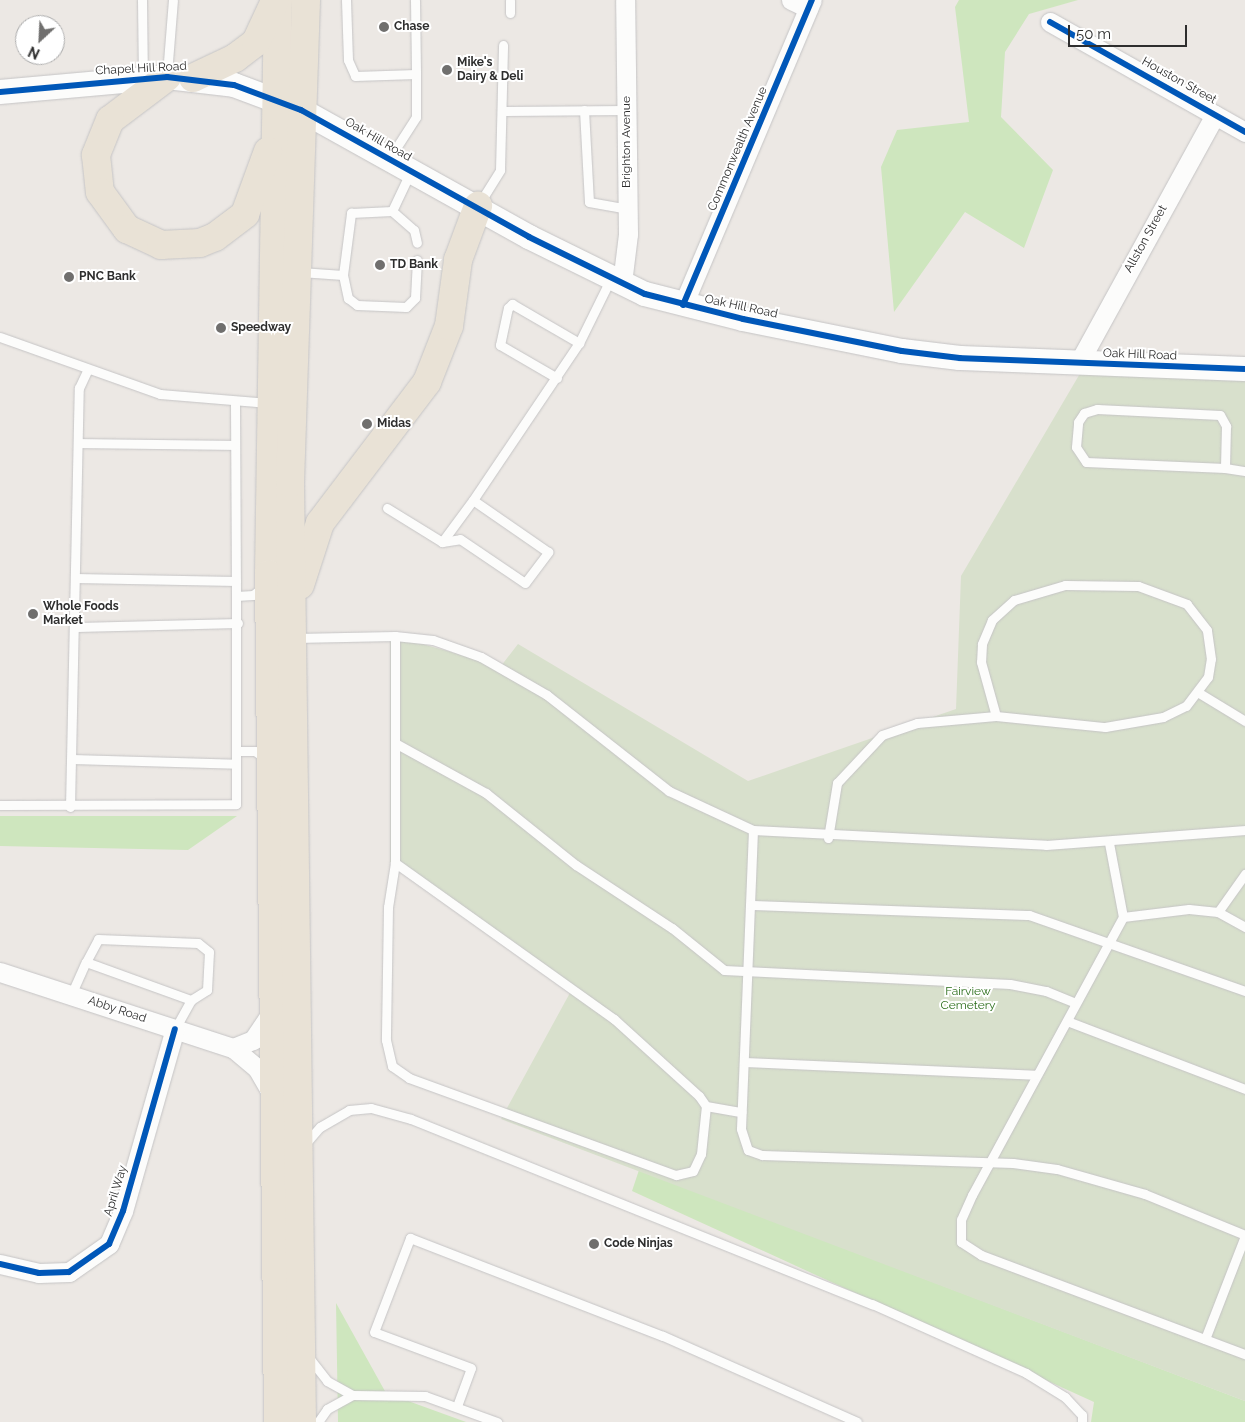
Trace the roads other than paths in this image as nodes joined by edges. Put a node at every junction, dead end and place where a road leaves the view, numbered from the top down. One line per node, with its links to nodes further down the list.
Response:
1 (142, 0): 15 (lane)
2 (173, 0): 15 (lane)
3 (277, 0): 15 (highway); 17 (highway)
4 (306, 0): 17 (highway)
5 (346, 0): 14 (lane)
6 (415, 0): 14 (lane)
7 (510, 0): 11 (lane)
8 (626, 0): 19 (street, Brighton Avenue)
9 (791, 0): 10 (street)
10 (810, 4): 33 (street, Commonwealth Avenue)
11 (510, 13)
12 (1050, 22): 21 (street, Houston Street)
13 (503, 45): 20 (lane)
14 (416, 74): 23 (lane)
15 (167, 78): 16 (street, Chapel Hill Road); 17 (street, Chapel Hill Road); 17 (highway)
16 (0, 92)
17 (290, 105): 23 (street, Oak Hill Road); 30 (highway); 40 (highway)
18 (584, 110): 19 (lane); 20 (lane); 26 (lane)
19 (627, 110): 26 (street, Brighton Avenue)
20 (504, 111): 25 (lane)
21 (1215, 115): 22 (street, Houston Street); 36 (street, Allston Street)
22 (1245, 132)
23 (389, 159): 24 (street, Oak Hill Road)
24 (411, 171): 25 (street, Oak Hill Road); 27 (lane)
25 (478, 206): 32 (street, Oak Hill Road); 56 (highway)
26 (628, 209): 32 (street, Brighton Avenue)
27 (392, 211): 28 (lane); 31 (lane)
28 (417, 243)
29 (417, 260): 31 (lane)
30 (295, 272): 31 (lane); 56 (highway)
31 (343, 275)
32 (617, 281): 33 (street, Oak Hill Road); 35 (lane)
33 (683, 305): 36 (street, Oak Hill Road)
34 (0, 337): 38 (lane)
35 (580, 342): 39 (lane); 39 (lane)
36 (1078, 364): 37 (street, Oak Hill Road)
37 (1245, 368)
38 (87, 371): 41 (lane); 42 (lane)
39 (557, 378): 46 (lane)
40 (270, 402): 41 (lane); 52 (highway)
41 (235, 403): 43 (lane)
42 (78, 443): 43 (lane); 49 (lane)
43 (235, 445): 50 (lane)
44 (1225, 468): 44 (lane); 45 (lane)
45 (1245, 471)
46 (473, 500): 48 (lane); 48 (lane)
47 (388, 508): 48 (lane)
48 (442, 542)
49 (75, 578): 50 (lane); 54 (lane)
50 (236, 581): 51 (lane)
51 (236, 596): 52 (lane); 53 (lane)
52 (261, 604): 60 (highway)
53 (238, 624): 54 (lane); 62 (lane)
54 (77, 627): 64 (lane)
55 (395, 636): 56 (lane); 61 (lane); 69 (lane)
56 (291, 638): 97 (highway)
57 (1198, 693): 58 (lane); 58 (lane); 59 (lane)
58 (996, 716): 71 (lane)
59 (1245, 721)
60 (271, 727): 63 (lane); 66 (highway)
61 (395, 743): 73 (lane); 81 (lane)
62 (236, 751): 63 (lane); 65 (lane)
63 (255, 751): 66 (lane)
64 (72, 759): 65 (lane); 68 (lane)
65 (236, 764): 68 (lane)
66 (272, 772): 87 (highway)
67 (0, 805): 68 (lane)
68 (70, 807)
69 (753, 830): 71 (lane); 75 (lane)
70 (1245, 830): 72 (lane)
71 (828, 838): 72 (lane)
72 (1109, 843): 77 (lane)
73 (395, 863): 95 (lane); 95 (lane)
74 (1245, 874): 76 (lane)
75 (751, 905): 79 (lane); 81 (lane)
76 (1218, 912): 77 (lane); 78 (lane)
77 (1123, 917): 79 (lane)
78 (1245, 927)
79 (1109, 940): 83 (lane); 86 (lane)
80 (86, 962): 84 (lane); 85 (lane); 85 (lane)
81 (747, 971): 86 (lane); 91 (lane)
82 (0, 972): 84 (street, Abby Road)
83 (1245, 991)
84 (71, 995): 89 (street, Abby Road)
85 (191, 1000): 89 (lane)
86 (1075, 1003): 88 (lane)
87 (275, 1006): 90 (street); 94 (highway)
88 (1067, 1021): 92 (lane); 93 (lane)
89 (175, 1029): 90 (street, Abby Road); 100 (street, April Way)
90 (233, 1048): 94 (street, Abby Road)
91 (744, 1062): 92 (lane); 96 (lane)
92 (1036, 1076): 98 (lane)
93 (1245, 1088)
94 (276, 1101): 106 (highway)
95 (706, 1106): 96 (lane)
96 (741, 1112): 98 (lane)
97 (297, 1154): 102 (highway); 111 (lane)
98 (990, 1162): 99 (lane); 101 (lane)
99 (1245, 1236): 101 (lane)
100 (0, 1264)
101 (1205, 1339): 103 (lane)
102 (300, 1344): 104 (lane); 107 (highway)
103 (1245, 1354)
104 (352, 1395): 105 (lane); 108 (lane)
105 (457, 1406): 109 (lane); 110 (lane)
106 (278, 1422)
107 (302, 1422)
108 (318, 1422)
109 (497, 1422)
110 (857, 1422)
111 (1082, 1422)

